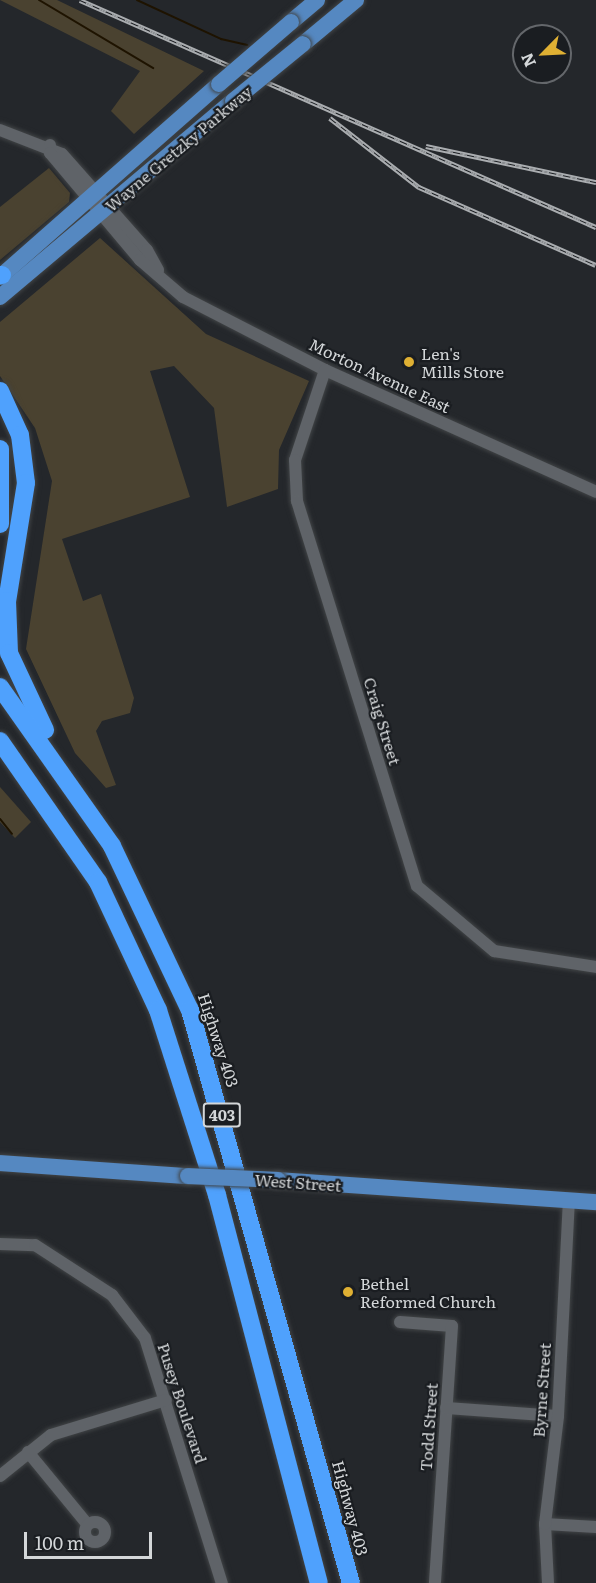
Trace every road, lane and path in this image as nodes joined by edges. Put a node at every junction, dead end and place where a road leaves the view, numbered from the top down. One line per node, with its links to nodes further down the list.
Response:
1 (317, 0): 4 (main road, Wayne Gretzky Parkway, bridge)
2 (356, 0): 5 (main road, Wayne Gretzky Parkway, bridge)
3 (0, 130): 4 (street, Morton Avenue East)
4 (92, 194): 5 (street, Morton Avenue East); 6 (main road, Wayne Gretzky Parkway)
5 (105, 209): 7 (main road, Wayne Gretzky Parkway); 8 (street, Morton Avenue East)
6 (1, 276)
7 (0, 297)
8 (325, 369): 11 (street, Morton Avenue East); 18 (street, Craig Street)
9 (0, 391): 17 (highway)
10 (0, 449): 12 (highway)
11 (596, 492)
12 (0, 524)
13 (0, 687): 17 (highway, Highway 403 / 403)
14 (0, 741): 16 (highway, 403)
15 (0, 751): 16 (highway)
16 (28, 776): 33 (highway, 403)
17 (71, 782): 34 (highway, Highway 403 / 403)
18 (596, 968)
19 (0, 1163): 20 (main road, West Street, bridge)
20 (568, 1200): 21 (main road, West Street); 26 (street, Byrne Street)
21 (596, 1202)
22 (0, 1244): 24 (street, Pusey Boulevard)
23 (400, 1322): 25 (street, Todd Street)
24 (166, 1400): 27 (street); 32 (street, Pusey Boulevard)
25 (446, 1408): 26 (street); 35 (street, Todd Street)
26 (558, 1416): 29 (street, Byrne Street)
27 (28, 1452): 28 (street); 30 (street)
28 (0, 1476)
29 (545, 1524): 31 (street); 36 (street, Byrne Street)
30 (88, 1525)
31 (596, 1527)
32 (222, 1583)
33 (319, 1583)
34 (351, 1583)
35 (435, 1583)
36 (548, 1583)

